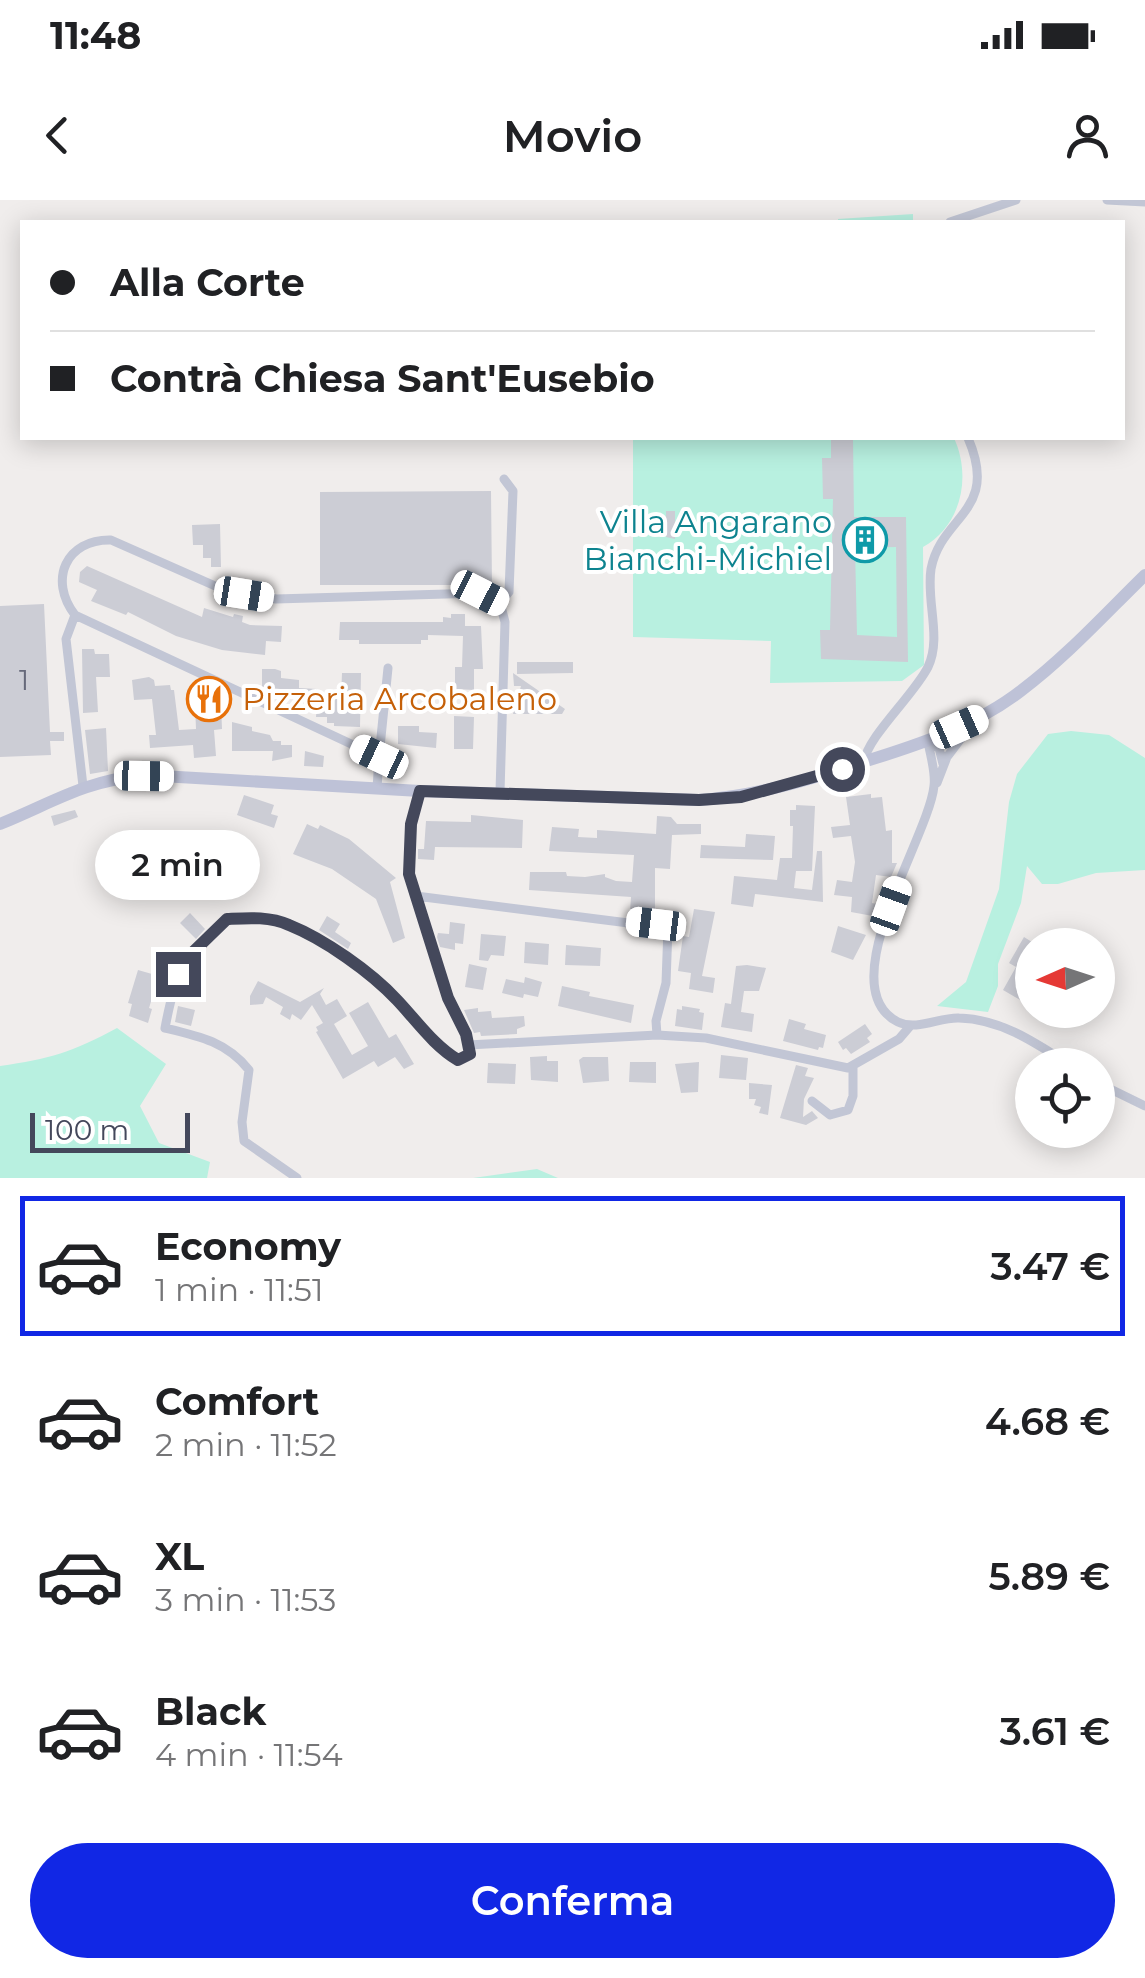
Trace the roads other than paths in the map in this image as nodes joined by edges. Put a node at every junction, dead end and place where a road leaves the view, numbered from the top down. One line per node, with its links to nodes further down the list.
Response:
1 (1016, 200): 4 (street)
2 (1106, 200): 3 (street)
3 (1145, 202)
4 (956, 220)
5 (969, 440): 14 (street)
6 (504, 479): 8 (street)
7 (1145, 575): 11 (street)
8 (500, 603): 9 (street); 20 (street)
9 (75, 615): 13 (street); 16 (street)
10 (388, 668): 13 (street)
11 (981, 717): 12 (street); 15 (street)
12 (928, 741): 14 (street); 15 (street); 18 (street)
13 (379, 757): 17 (street)
14 (864, 762): 20 (street)
15 (943, 767): 18 (street)
16 (83, 786): 17 (street); 21 (street)
17 (377, 788): 19 (street)
18 (933, 790): 23 (street)
19 (420, 791): 20 (street); 22 (street)
20 (500, 792)
21 (0, 824)
22 (416, 896): 24 (street); 25 (street)
23 (911, 1025): 26 (street); 27 (street)
24 (657, 1036): 25 (street); 27 (street)
25 (468, 1045): 31 (street)
26 (1041, 1048)
27 (853, 1066): 29 (street)
28 (1115, 1091): 30 (street)
29 (812, 1101)
30 (1145, 1106)
31 (296, 1178)

